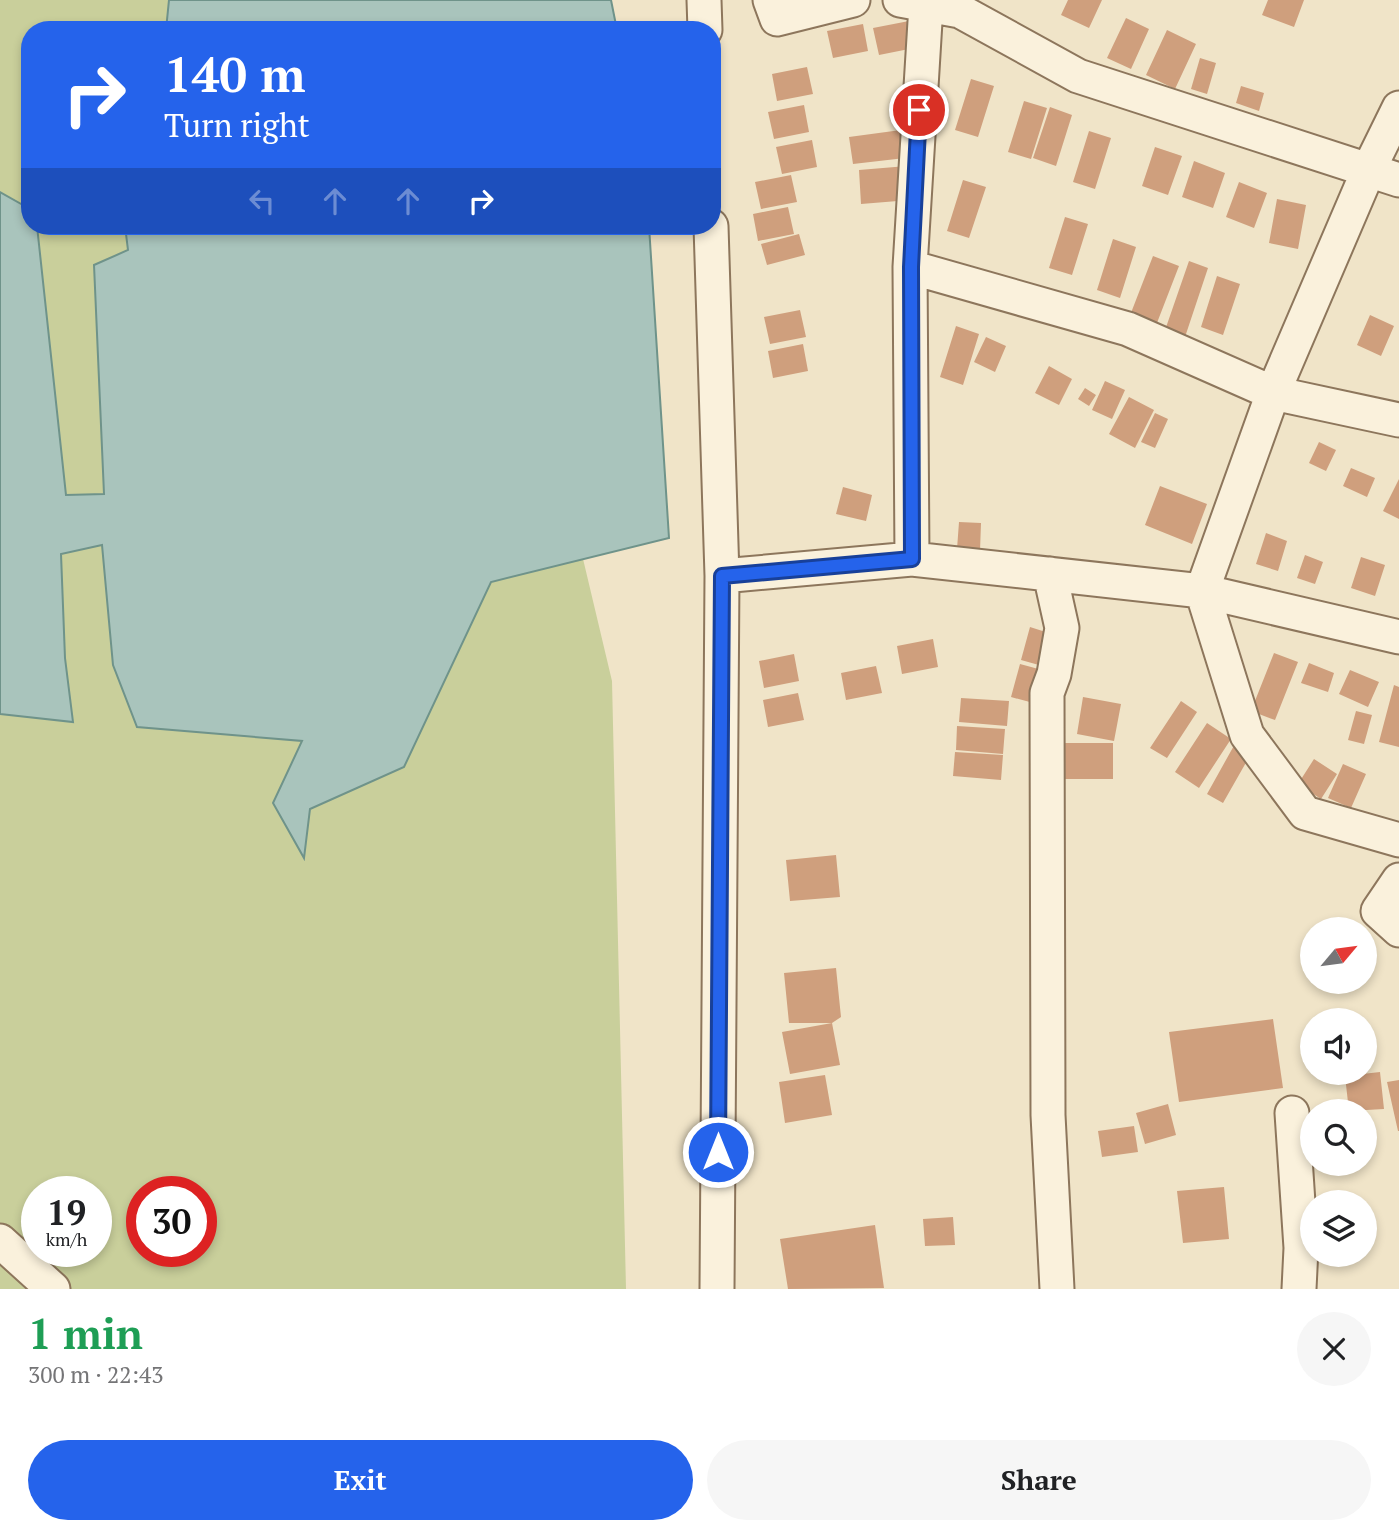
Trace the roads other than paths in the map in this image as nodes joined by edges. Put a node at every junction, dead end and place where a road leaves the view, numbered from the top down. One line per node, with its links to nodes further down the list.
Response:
1 (704, 0): 5 (street)
2 (770, 0): 3 (street)
3 (853, 0)
4 (913, 2): 7 (street); 9 (street)
5 (705, 21)
6 (1399, 108): 7 (street)
7 (1384, 175): 10 (street)
8 (711, 235): 14 (street)
9 (911, 267): 10 (street); 12 (street)
10 (1273, 393): 11 (street); 15 (street)
11 (1399, 420)
12 (912, 559): 13 (street); 14 (street)
13 (1050, 574): 15 (street); 24 (street)
14 (722, 576): 23 (street)
15 (1202, 591): 16 (street); 17 (street)
16 (1399, 637)
17 (1399, 839)
18 (1399, 880): 19 (street)
19 (1399, 930)
20 (1292, 1114): 25 (street)
21 (0, 1241): 22 (street)
22 (53, 1289)
23 (718, 1289)
24 (1057, 1289)
25 (1299, 1289)

